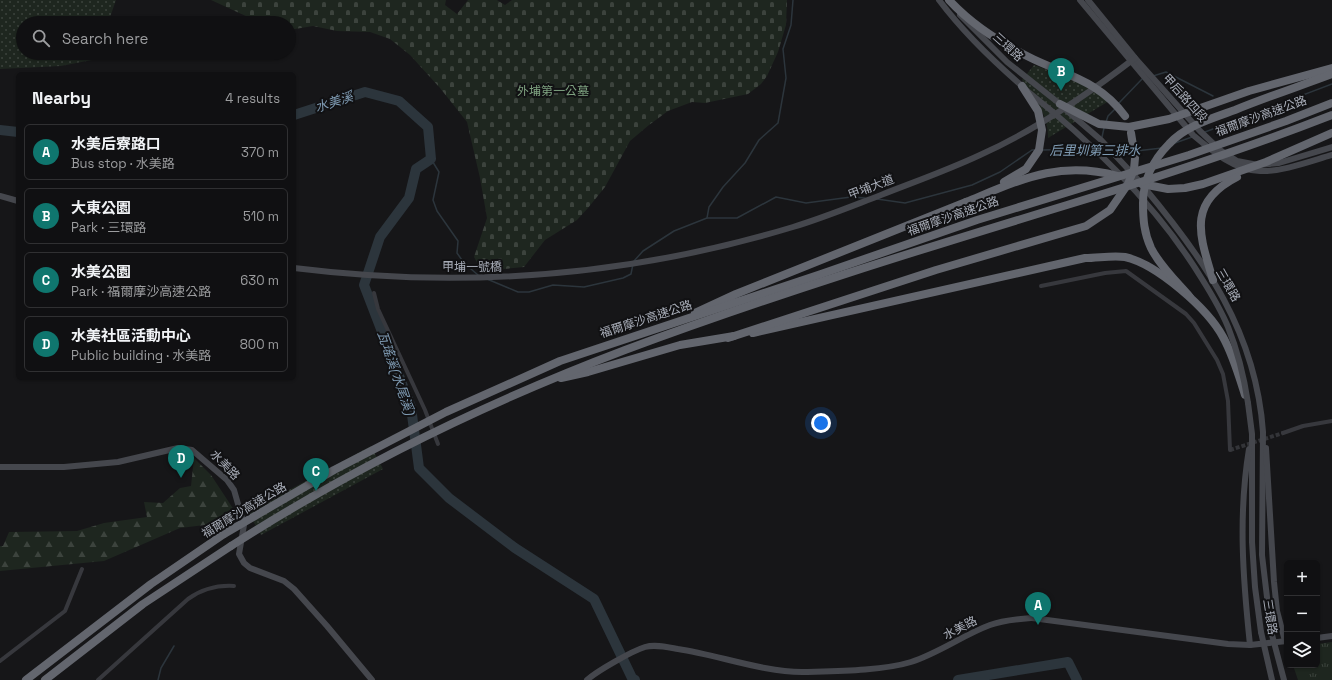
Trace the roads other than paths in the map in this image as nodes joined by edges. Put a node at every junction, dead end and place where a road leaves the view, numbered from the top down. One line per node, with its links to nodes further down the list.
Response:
1 (939, 0): 9 (street, 三環路)
2 (948, 0): 11 (street, 三環路, bridge); 29 (highway, bridge)
3 (1080, 0): 5 (street)
4 (1088, 0): 5 (street)
5 (1133, 60): 8 (street); 23 (street, 甲埔大道)
6 (1332, 68): 11 (highway, bridge)
7 (1332, 74): 27 (highway, bridge)
8 (1151, 81): 14 (street, 甲后路四段); 15 (street, 甲后路四段)
9 (1022, 86): 17 (street, 三環路, bridge); 21 (highway, bridge)
10 (1332, 103): 28 (highway, 福爾摩沙高速公路, bridge)
11 (1060, 104): 18 (street, 三環路, bridge)
12 (1332, 115): 30 (highway, 福爾摩沙高速公路, bridge)
13 (1332, 133): 16 (highway, bridge)
14 (1332, 147)
15 (1332, 155)
16 (1266, 162): 18 (highway, bridge); 24 (highway, bridge)
17 (1124, 178): 18 (street, bridge); 21 (highway, bridge); 31 (street, 三環路, bridge)
18 (1142, 184): 24 (street, 三環路, bridge)
19 (0, 196): 20 (street)
20 (16, 200)
21 (966, 202): 28 (highway, bridge)
22 (296, 268): 23 (street, 甲埔一號橋)
23 (589, 270)
24 (1213, 280): 33 (street, 三環路)
25 (1041, 286): 37 (street)
26 (374, 293): 36 (street)
27 (1190, 298): 29 (highway, bridge); 31 (highway, bridge)
28 (673, 323): 47 (highway, 福爾摩沙高速公路, bridge)
29 (728, 338): 30 (highway, bridge)
30 (554, 379): 48 (highway, 福爾摩沙高速公路, bridge)
31 (1248, 403): 35 (street, 三環路)
32 (1332, 421): 34 (street)
33 (1263, 432): 41 (street); 53 (street, 三環路, bridge)
34 (1283, 433)
35 (1252, 434): 45 (street); 52 (street, 三環路, bridge)
36 (438, 444)
37 (1230, 450)
38 (0, 468): 50 (street, 水美路)
39 (82, 569): 46 (street)
40 (234, 586): 49 (street)
41 (1284, 634)
42 (1332, 636): 43 (street)
43 (1320, 638)
44 (1284, 641): 45 (street, 水美路)
45 (1250, 645): 51 (street, 水美路)
46 (0, 661)
47 (26, 680)
48 (45, 680)
49 (98, 680)
50 (372, 680)
51 (587, 680)
52 (1272, 680)
53 (1284, 680)

